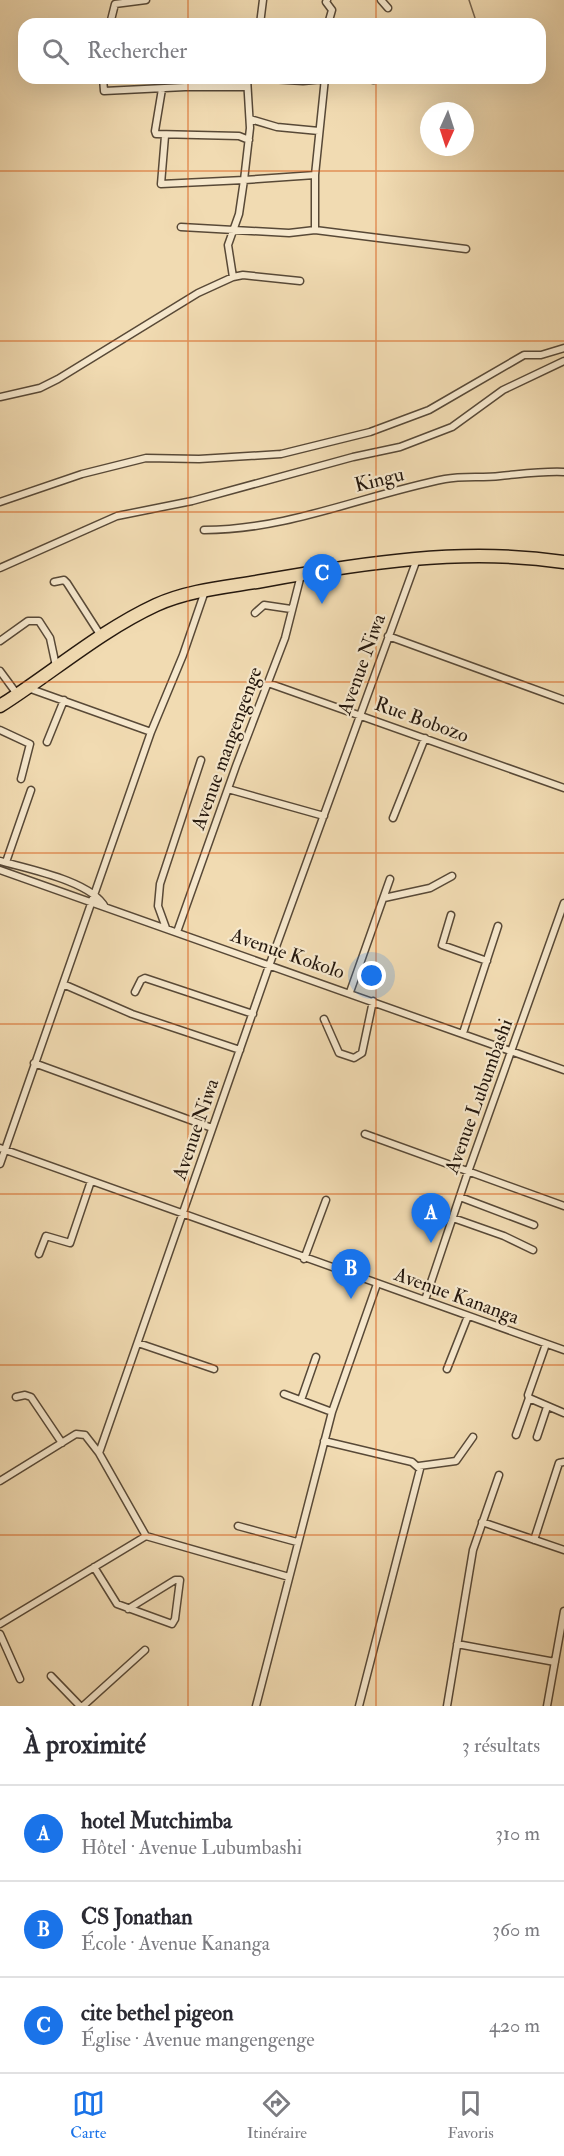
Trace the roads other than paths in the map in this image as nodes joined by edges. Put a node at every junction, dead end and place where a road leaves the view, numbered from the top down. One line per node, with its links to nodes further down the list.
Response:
1 (146, 0): 6 (street)
2 (263, 0): 7 (street)
3 (327, 0): 8 (street)
4 (381, 0): 5 (street)
5 (388, 8)
6 (112, 18)
7 (261, 18)
8 (330, 18)
9 (103, 84): 12 (street)
10 (324, 84): 14 (street)
11 (247, 87): 12 (street); 13 (street)
12 (162, 89): 15 (street)
13 (250, 119): 14 (street); 16 (street)
14 (319, 131): 17 (street)
15 (165, 136): 16 (street); 18 (street)
16 (249, 140): 18 (street)
17 (315, 176): 18 (street); 20 (street)
18 (244, 180): 21 (street)
19 (181, 227): 21 (street)
20 (315, 230): 21 (street); 22 (street)
21 (234, 231): 23 (street)
22 (466, 249)
23 (233, 277): 24 (street); 27 (street)
24 (300, 280)
25 (564, 348): 29 (street)
26 (564, 361): 33 (street)
27 (0, 397)
28 (564, 472): 30 (street, Kingu)
29 (0, 502)
30 (204, 531)
31 (417, 558): 32 (highway); 34 (highway); 40 (street, Avenue Niwa)
32 (564, 562)
33 (0, 568)
34 (301, 574): 36 (highway); 37 (street, Avenue mangengenge)
35 (54, 582): 39 (street)
36 (205, 591): 39 (highway); 51 (street)
37 (291, 609): 38 (street); 44 (street, Avenue mangengenge)
38 (255, 613)
39 (102, 636): 42 (highway)
40 (388, 636): 47 (street); 49 (street, Avenue Niwa)
41 (1, 640): 42 (street)
42 (56, 668): 45 (highway)
43 (0, 671): 45 (street)
44 (268, 682): 49 (street, Rue Bobozo); 57 (street, Avenue mangengenge)
45 (22, 691): 46 (street); 48 (highway)
46 (64, 700): 51 (street); 53 (street)
47 (564, 700)
48 (0, 706)
49 (361, 714): 52 (street, Rue Bobozo); 59 (street, Avenue Niwa)
50 (0, 730): 55 (street)
51 (151, 732): 65 (street)
52 (424, 738): 56 (street, Rue Bobozo); 60 (street)
53 (47, 741)
54 (201, 760): 72 (street)
55 (21, 779)
56 (564, 788)
57 (228, 789): 59 (street); 73 (street, Avenue mangengenge)
58 (31, 790): 61 (street)
59 (324, 816): 75 (street, Avenue Niwa)
60 (393, 818)
61 (2, 862): 65 (street)
62 (0, 870): 67 (street, Avenue Kokolo)
63 (452, 876): 66 (street)
64 (390, 879): 66 (street)
65 (93, 893): 67 (street); 69 (street)
66 (384, 898): 78 (street)
67 (90, 902): 69 (street, Avenue Kokolo); 76 (street)
68 (564, 903): 84 (street, Avenue Lubumbashi)
69 (105, 907): 72 (street, Avenue Kokolo)
70 (451, 915): 74 (street)
71 (498, 926): 74 (street)
72 (166, 928): 73 (street, Avenue Kokolo)
73 (177, 932): 75 (street, Avenue Kokolo)
74 (487, 961): 82 (street)
75 (269, 966): 78 (street, Avenue Kokolo); 80 (street, Avenue Niwa)
76 (63, 984): 83 (street); 85 (street)
77 (135, 992): 80 (street)
78 (350, 992): 79 (street, Avenue Kokolo)
79 (373, 1000): 81 (street); 82 (street, Avenue Kokolo)
80 (253, 1014): 83 (street, Avenue Niwa)
81 (324, 1019)
82 (463, 1033): 84 (street, Avenue Kokolo)
83 (240, 1050): 87 (street, Avenue Niwa)
84 (511, 1051): 86 (street, Avenue Kokolo); 91 (street, Avenue Lubumbashi)
85 (34, 1063): 87 (street); 89 (street)
86 (564, 1070)
87 (212, 1128): 96 (street, Avenue Niwa)
88 (365, 1134): 91 (street)
89 (2, 1149): 90 (street); 92 (street, Avenue Kananga)
90 (0, 1164)
91 (468, 1172): 93 (street, Avenue Lubumbashi); 95 (street)
92 (91, 1181): 96 (street, Avenue Kananga); 100 (street)
93 (460, 1197): 97 (street, Avenue Lubumbashi); 98 (street)
94 (326, 1200): 101 (street)
95 (564, 1206)
96 (184, 1213): 101 (street, Avenue Kananga); 105 (street, Avenue Niwa)
97 (453, 1218): 99 (street); 103 (street, Avenue Lubumbashi)
98 (534, 1225)
99 (533, 1250)
100 (39, 1254)
101 (304, 1258): 102 (street, Avenue Kananga)
102 (377, 1284): 103 (street, Avenue Kananga); 116 (street)
103 (425, 1300): 104 (street, Avenue Kananga)
104 (468, 1316): 106 (street, Avenue Kananga); 110 (street)
105 (138, 1343): 109 (street); 123 (street, Avenue Niwa)
106 (546, 1344): 107 (street, Avenue Kananga); 113 (street)
107 (564, 1350)
108 (316, 1357): 114 (street)
109 (214, 1369)
110 (447, 1369)
111 (284, 1394): 114 (street)
112 (16, 1397): 122 (street)
113 (529, 1398): 115 (street); 118 (street)
114 (301, 1400): 116 (street)
115 (547, 1407): 117 (street); 120 (street)
116 (332, 1412): 121 (street)
117 (564, 1413)
118 (516, 1435)
119 (473, 1437): 125 (street)
120 (537, 1437)
121 (324, 1441): 125 (street); 132 (street)
122 (62, 1443): 123 (street); 127 (street)
123 (99, 1454): 130 (street)
124 (564, 1462): 131 (street)
125 (419, 1466): 148 (street)
126 (499, 1475): 128 (street)
127 (0, 1481)
128 (482, 1522): 131 (street); 140 (street)
129 (238, 1527): 132 (street)
130 (146, 1536): 134 (street); 135 (street)
131 (534, 1540): 133 (street)
132 (297, 1542): 135 (street)
133 (564, 1550)
134 (94, 1567): 136 (street); 138 (street)
135 (289, 1577): 147 (street)
136 (128, 1609): 136 (street)
137 (564, 1611): 142 (street)
138 (0, 1624)
139 (0, 1634): 145 (street)
140 (458, 1644): 142 (street); 149 (street)
141 (145, 1650): 146 (street)
142 (555, 1664): 143 (street); 150 (street)
143 (564, 1667)
144 (51, 1676): 146 (street)
145 (20, 1679)
146 (82, 1706)
147 (256, 1706)
148 (359, 1706)
149 (447, 1706)
150 (547, 1706)

